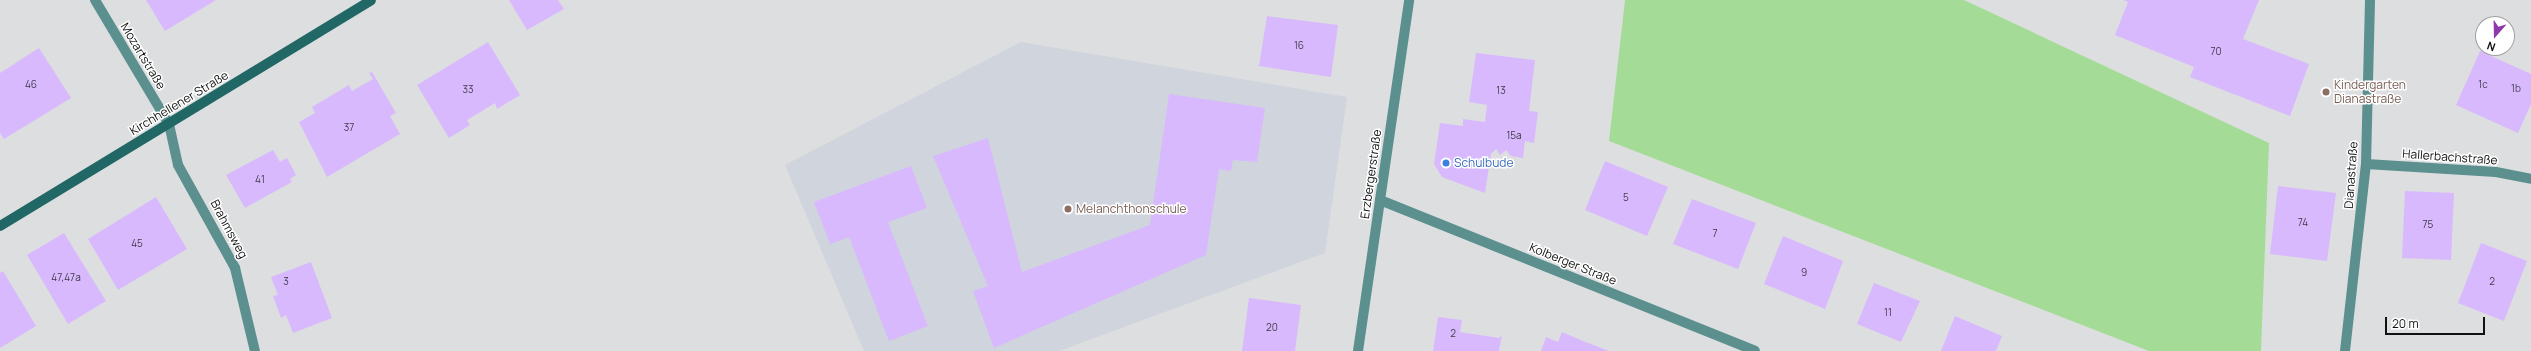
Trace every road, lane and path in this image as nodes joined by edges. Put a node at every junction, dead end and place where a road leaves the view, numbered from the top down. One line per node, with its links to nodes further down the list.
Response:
1 (95, 0): 5 (street, Mozartstraße)
2 (371, 0): 5 (main road, Kirchhellener Straße)
3 (1409, 0): 8 (street, Erzbergerstraße)
4 (2370, 0): 6 (street, Dianastraße)
5 (169, 124): 9 (main road, Kirchhellener Straße); 10 (street, Brahmsweg)
6 (2366, 164): 7 (street, Hallerbachstraße); 13 (street, Dianastraße)
7 (2531, 179)
8 (1380, 200): 11 (street, Erzbergerstraße); 12 (street, Kolberger Straße)
9 (0, 226)
10 (255, 351)
11 (1358, 351)
12 (1756, 351)
13 (2345, 351)

